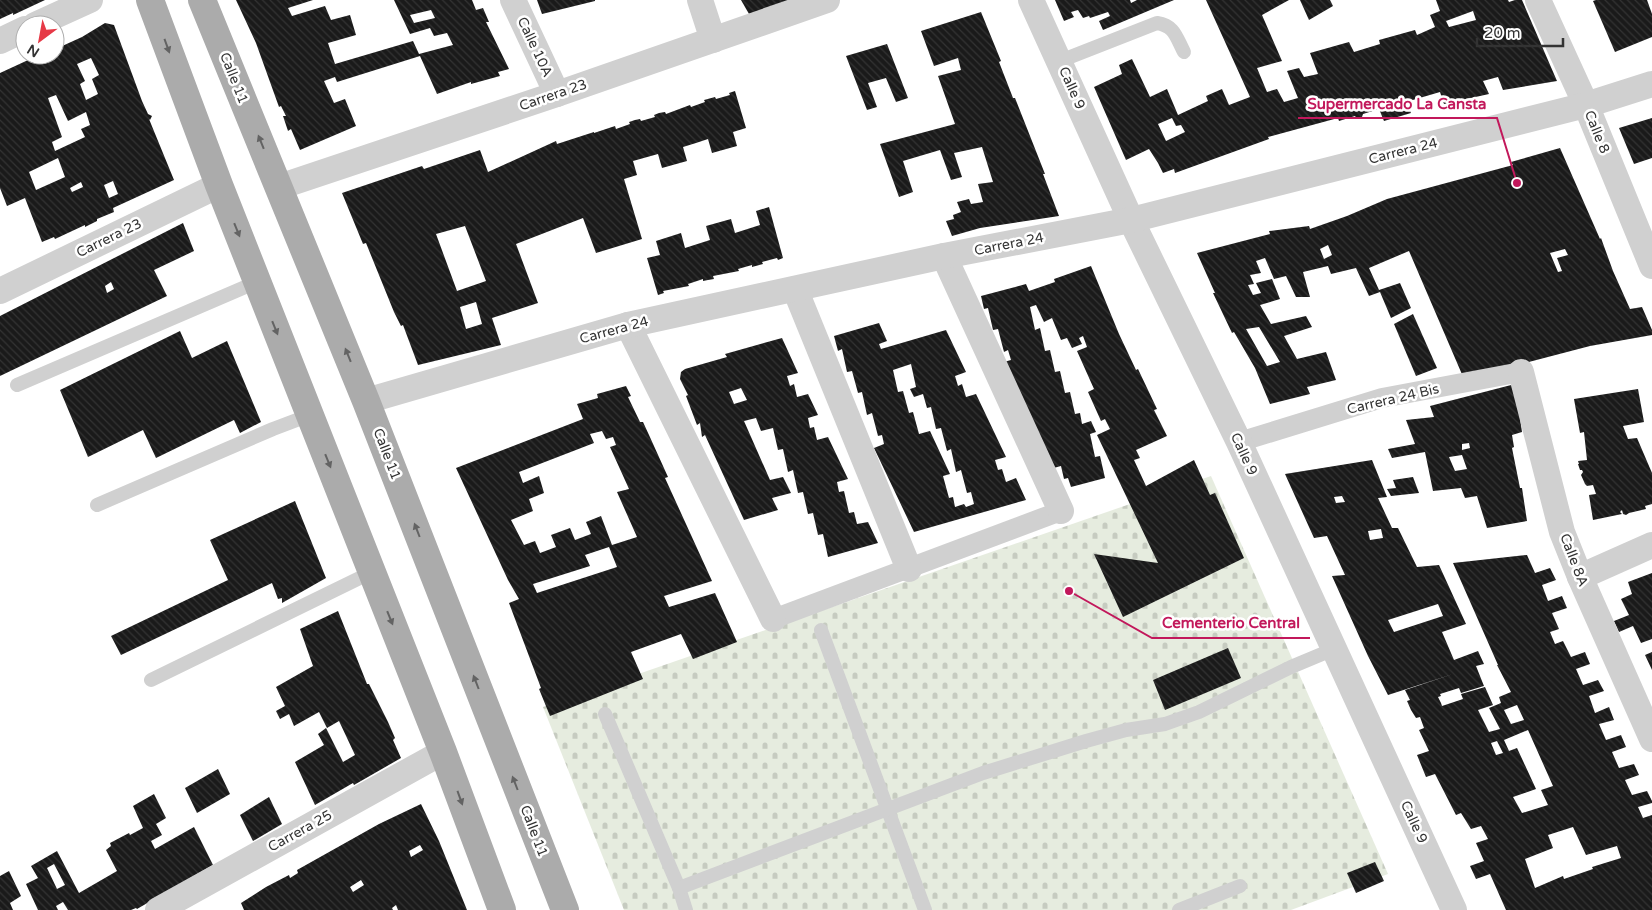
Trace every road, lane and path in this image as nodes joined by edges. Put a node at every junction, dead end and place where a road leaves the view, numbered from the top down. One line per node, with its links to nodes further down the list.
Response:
1 (90, 0): 9 (street)
2 (150, 0): 18 (main road, one-way to 18)
3 (202, 0): 19 (main road, Calle 11, one-way to 3)
4 (513, 0): 16 (street, Calle 10A)
5 (700, 0): 11 (street)
6 (826, 0): 11 (street, Carrera 23)
7 (1031, 0): 14 (street, Calle 9)
8 (1538, 0): 17 (street, Calle 8)
9 (57, 15)
10 (15, 34): 12 (street)
11 (713, 40): 16 (street, Carrera 23)
12 (0, 41)
13 (1184, 52): 14 (lane)
14 (1060, 61): 20 (street, Calle 9)
15 (1652, 84): 17 (street, Carrera 24)
16 (557, 94): 19 (street, Carrera 23)
17 (1586, 105): 20 (street, Carrera 24); 22 (street, Calle 8)
18 (219, 185): 23 (main road, one-way to 23); 25 (street, Carrera 23)
19 (279, 187): 29 (main road, Calle 11, one-way to 19)
20 (1131, 220): 21 (street, Carrera 24); 31 (street, Calle 9)
21 (944, 256): 24 (street, Carrera 24); 33 (street)
22 (1652, 266)
23 (257, 282): 28 (lane); 30 (main road, one-way to 30)
24 (795, 289): 26 (street, Carrera 24); 35 (street)
25 (0, 291)
26 (628, 325): 29 (street, Carrera 24); 38 (street)
27 (1521, 372): 31 (street, Carrera 24 Bis); 37 (street, Calle 8A)
28 (17, 386)
29 (366, 400): 50 (main road, Calle 11, one-way to 29)
30 (310, 415): 32 (lane); 36 (main road, one-way to 36)
31 (1239, 442): 40 (street, Calle 9)
32 (97, 505)
33 (1061, 510): 35 (street)
34 (1652, 545): 37 (street)
35 (909, 569): 38 (street)
36 (372, 572): 41 (lane); 44 (main road, one-way to 44)
37 (1580, 577): 43 (street, Calle 8A)
38 (773, 619)
39 (821, 630): 45 (lane)
40 (1334, 649): 45 (lane); 54 (street, Calle 9)
41 (151, 680)
42 (605, 714): 47 (lane)
43 (1652, 739)
44 (443, 752): 48 (street, Carrera 25); 49 (main road, one-way to 49)
45 (888, 809): 47 (lane); 52 (lane)
46 (1240, 886): 53 (lane)
47 (678, 888): 51 (lane)
48 (158, 910)
49 (502, 910)
50 (564, 910)
51 (686, 910)
52 (925, 910)
53 (1179, 910)
54 (1454, 910)

